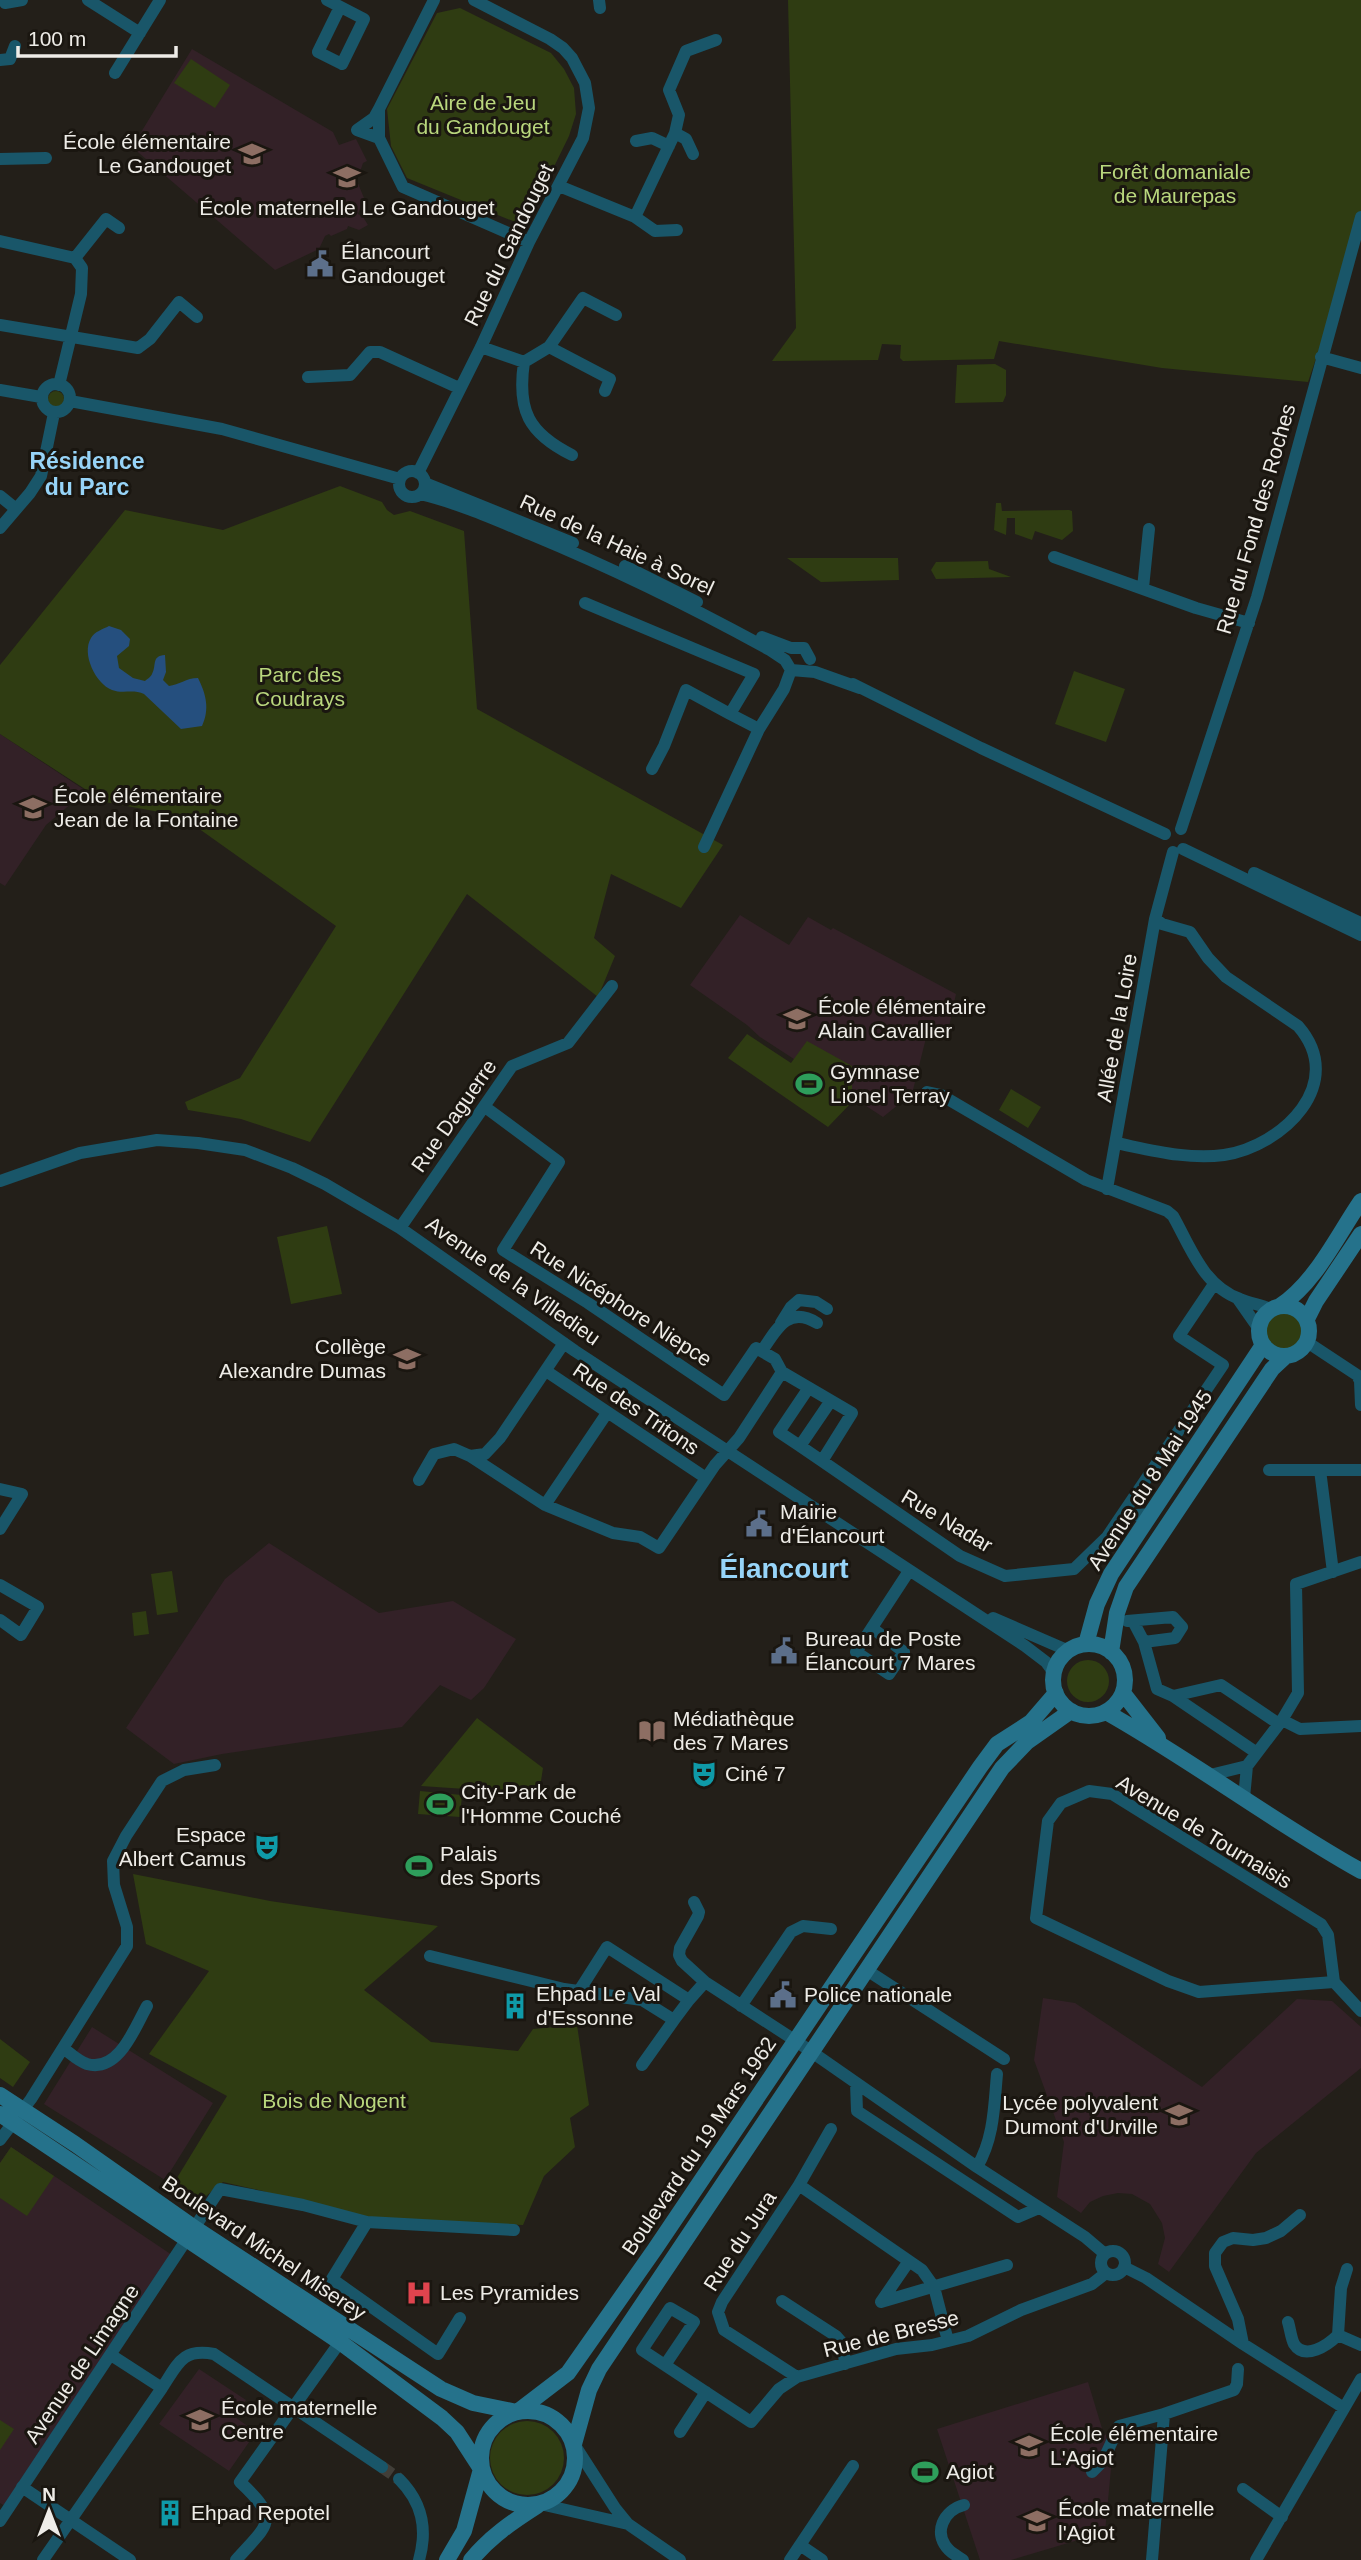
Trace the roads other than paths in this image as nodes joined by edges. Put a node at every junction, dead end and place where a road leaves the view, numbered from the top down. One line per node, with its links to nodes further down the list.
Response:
1 (22, 0): 7 (street)
2 (89, 0): 10 (street)
3 (160, 0): 10 (street)
4 (327, 0): 9 (street)
5 (434, 0): 15 (street)
6 (474, 0): 8 (street, Rue du Gandouget)
7 (6, 6)
8 (502, 6): 23 (street, Rue du Gandouget)
9 (340, 7): 9 (street)
10 (140, 33): 14 (street)
11 (716, 40): 16 (street)
12 (15, 46): 13 (street)
13 (8, 63)
14 (115, 73)
15 (379, 109): 17 (street); 17 (street)
16 (675, 133): 19 (street); 20 (street)
17 (379, 138): 29 (street)
18 (636, 141): 19 (street)
19 (669, 146): 24 (street)
20 (693, 154)
21 (47, 158): 22 (street)
22 (0, 159)
23 (559, 186): 24 (street); 29 (street, Rue du Gandouget)
24 (635, 217): 27 (street)
25 (1361, 217): 37 (street, Rue du Fond des Roches)
26 (119, 228): 30 (street)
27 (677, 230)
28 (0, 241): 30 (street)
29 (529, 242): 35 (street, Rue du Gandouget)
30 (75, 258): 34 (street)
31 (616, 315): 36 (street)
32 (197, 317): 34 (street)
33 (0, 325): 34 (street)
34 (71, 338): 41 (street)
35 (481, 347): 38 (street); 42 (street, Rue du Gandouget)
36 (549, 347): 38 (street); 44 (street)
37 (1321, 357): 39 (street); 58 (street, Rue du Fond des Roches)
38 (524, 362): 48 (street)
39 (1361, 368)
40 (308, 377): 42 (street)
41 (59, 385): 45 (street); 46 (street)
42 (459, 388): 50 (street, Rue du Gandouget)
43 (0, 390): 45 (street)
44 (605, 390)
45 (41, 397): 47 (street)
46 (69, 401): 47 (street); 49 (street)
47 (54, 413): 52 (street)
48 (572, 455)
49 (400, 479): 50 (street); 50 (street)
50 (421, 483): 59 (street, Rue de la Haie à Sorel); 60 (street, Rue de la Haie à Sorel)
51 (0, 496): 52 (street)
52 (16, 509): 53 (street)
53 (0, 528)
54 (1149, 529): 56 (street)
55 (1054, 557): 56 (street)
56 (1143, 589): 58 (street)
57 (585, 603): 61 (street)
58 (1249, 623): 64 (street, Rue du Fond des Roches)
59 (791, 648): 60 (street); 60 (street, Rue de la Haie à Sorel)
60 (798, 665): 62 (street); 65 (street, Rue de la Haie à Sorel)
61 (730, 714): 62 (street); 63 (street)
62 (759, 729): 66 (street)
63 (652, 769)
64 (1181, 829): 65 (street); 67 (street)
65 (1165, 834): 67 (street)
66 (705, 847)
67 (1181, 848): 68 (street, Allée de la Loire); 69 (street); 70 (street)
68 (1155, 919): 74 (street, Allée de la Loire); 74 (street)
69 (1361, 923)
70 (1361, 935)
71 (612, 986): 73 (street, Rue Daguerre)
72 (927, 1092): 76 (street)
73 (485, 1107): 78 (street, Rue Daguerre); 91 (street, Rue Nicéphore Niepce)
74 (1116, 1143): 76 (street, Allée de la Loire)
75 (0, 1181): 78 (street, Avenue de la Villedieu)
76 (1107, 1189): 80 (street)
77 (1361, 1201): 82 (street)
78 (400, 1228): 89 (street, Avenue de la Villedieu)
79 (1361, 1234): 84 (street)
80 (1214, 1283): 81 (street); 102 (street, Rue Nadar)
81 (1238, 1299): 82 (street); 87 (street)
82 (1275, 1307): 84 (street); 87 (street)
83 (827, 1309): 86 (street)
84 (1307, 1319): 88 (street)
85 (817, 1323): 86 (street)
86 (780, 1324): 91 (street)
87 (1259, 1329): 90 (street)
88 (1307, 1342): 92 (street, Avenue du 8 Mai 1945); 97 (street)
89 (564, 1343): 93 (street); 100 (street, Avenue de la Villedieu)
90 (1263, 1345): 92 (street); 108 (street, Avenue du 8 Mai 1945)
91 (762, 1351): 94 (street)
92 (1286, 1356): 119 (street, Avenue du 8 Mai 1945)
93 (546, 1371): 98 (street, Rue des Tritons); 101 (street)
94 (782, 1372): 95 (street); 100 (street)
95 (808, 1389): 96 (street); 99 (street)
96 (830, 1402): 99 (street); 102 (street)
97 (1361, 1405)
98 (607, 1413): 106 (street, Rue des Tritons); 110 (street)
99 (800, 1447): 102 (street, Rue Nadar)
100 (727, 1450): 106 (street); 114 (street, Avenue de la Villedieu)
101 (470, 1456): 107 (street); 110 (street)
102 (822, 1461)
103 (1269, 1470): 104 (street)
104 (1321, 1470): 105 (street); 115 (street)
105 (1361, 1470)
106 (706, 1478): 110 (street)
107 (419, 1480)
108 (1173, 1481): 111 (street, Avenue du 8 Mai 1945); 111 (street)
109 (0, 1489): 112 (street)
110 (545, 1505)
111 (1151, 1514): 123 (street, Avenue du 8 Mai 1945)
112 (0, 1528)
113 (1361, 1562): 115 (street)
114 (909, 1572): 117 (street, Avenue de la Villedieu); 121 (street)
115 (1333, 1572): 132 (street)
116 (0, 1585): 118 (street)
117 (958, 1602): 124 (street, Avenue de la Villedieu); 126 (street, Avenue de la Villedieu)
118 (0, 1620)
119 (1116, 1621): 120 (street); 125 (street, Avenue du 8 Mai 1945)
120 (1133, 1621): 122 (street); 122 (street)
121 (872, 1628)
122 (1144, 1642): 129 (street)
123 (1086, 1644): 124 (street); 125 (street)
124 (1069, 1651): 126 (street)
125 (1111, 1652): 128 (street)
126 (1054, 1673): 127 (street)
127 (1056, 1693): 130 (street); 153 (street, Boulevard du 19 Mars 1962)
128 (1123, 1693): 131 (street); 134 (street)
129 (1173, 1696): 132 (street); 135 (street)
130 (1071, 1711): 131 (street); 144 (street, Boulevard du 19 Mars 1962)
131 (1106, 1712): 134 (street)
132 (1281, 1722): 133 (street); 135 (street)
133 (1361, 1726)
134 (1164, 1745): 138 (street)
135 (1257, 1753): 137 (street)
136 (215, 1765): 154 (street)
137 (1247, 1766): 138 (street); 139 (street)
138 (1210, 1775): 139 (street)
139 (1244, 1798): 140 (street)
140 (1361, 1871)
141 (694, 1902): 145 (street)
142 (831, 1929): 150 (street)
143 (430, 1956): 147 (street)
144 (868, 1971): 155 (street, Boulevard du 19 Mars 1962); 156 (street)
145 (705, 1982): 148 (street); 150 (street)
146 (1334, 1982): 146 (street, Avenue de Tournaisis); 151 (street)
147 (579, 1991): 148 (street); 152 (street)
148 (689, 2000): 152 (street)
149 (148, 2006): 154 (street)
150 (741, 2006): 153 (street)
151 (1361, 2011)
152 (674, 2020): 157 (street)
153 (796, 2041): 155 (street); 196 (street, Boulevard du 19 Mars 1962)
154 (63, 2048): 161 (street)
155 (811, 2052): 159 (street); 199 (street, Boulevard du 19 Mars 1962)
156 (1004, 2059)
157 (642, 2065)
158 (997, 2074): 164 (street)
159 (856, 2082): 164 (street); 166 (street)
160 (0, 2095): 161 (street, Boulevard Michel Miserey)
161 (12, 2115): 163 (street); 170 (street, Boulevard Michel Miserey)
162 (831, 2129): 165 (street)
163 (0, 2140)
164 (977, 2167): 166 (street)
165 (799, 2185): 172 (street, Rue du Jura); 190 (street, Rue du Jura)
166 (1039, 2208): 171 (street)
167 (1300, 2215): 184 (street)
168 (367, 2222): 169 (street); 170 (street, Avenue de Limagne); 179 (street)
169 (514, 2230)
170 (192, 2234): 183 (street, Boulevard Michel Miserey); 186 (street, Avenue de Limagne); 196 (street, Boulevard Michel Miserey)
171 (1105, 2254): 174 (street); 176 (street)
172 (909, 2261): 177 (street, Rue du Jura); 177 (street)
173 (1007, 2265): 177 (street)
174 (1124, 2267): 176 (street); 184 (street)
175 (1347, 2269): 181 (street)
176 (1106, 2273): 182 (street, Rue de Bresse)
177 (934, 2287): 182 (street, Rue du Jura)
178 (782, 2301): 187 (street)
179 (460, 2318)
180 (1288, 2322): 181 (street)
181 (1338, 2335): 185 (street)
182 (948, 2341): 187 (street, Rue de Bresse)
183 (340, 2342): 194 (street); 202 (street, Boulevard Michel Miserey)
184 (1243, 2344): 195 (street)
185 (1361, 2345)
186 (111, 2355): 192 (street); 205 (street, Avenue de Limagne)
187 (845, 2364): 190 (street, Rue de Bresse)
188 (665, 2365): 188 (street); 193 (street)
189 (1238, 2368): 197 (street)
190 (797, 2378): 193 (street)
191 (1360, 2382): 195 (street)
192 (162, 2388): 194 (street); 210 (street)
193 (706, 2392): 198 (street)
194 (293, 2407): 201 (street); 216 (street)
195 (1344, 2408): 209 (street)
196 (517, 2412): 199 (street); 202 (street)
197 (1164, 2414): 203 (street); 224 (street)
198 (680, 2431)
199 (574, 2444): 207 (street); 212 (street)
200 (853, 2466): 213 (street)
201 (383, 2467)
202 (481, 2469): 207 (street); 218 (street)
203 (1092, 2472)
204 (398, 2479): 217 (street)
205 (22, 2487): 210 (street); 211 (street, Avenue de Limagne)
206 (1243, 2489): 209 (street)
207 (540, 2504): 212 (street); 219 (street)
208 (964, 2505): 223 (street)
209 (1282, 2517): 225 (street)
210 (71, 2519): 214 (street); 215 (street)
211 (0, 2521)
212 (628, 2524): 220 (street)
213 (800, 2545): 221 (street); 222 (street)
214 (43, 2560)
215 (130, 2560)
216 (236, 2560)
217 (419, 2560)
218 (447, 2560)
219 (471, 2560)
220 (680, 2560)
221 (790, 2560)
222 (822, 2560)
223 (963, 2560)
224 (1152, 2560)
225 (1256, 2560)

